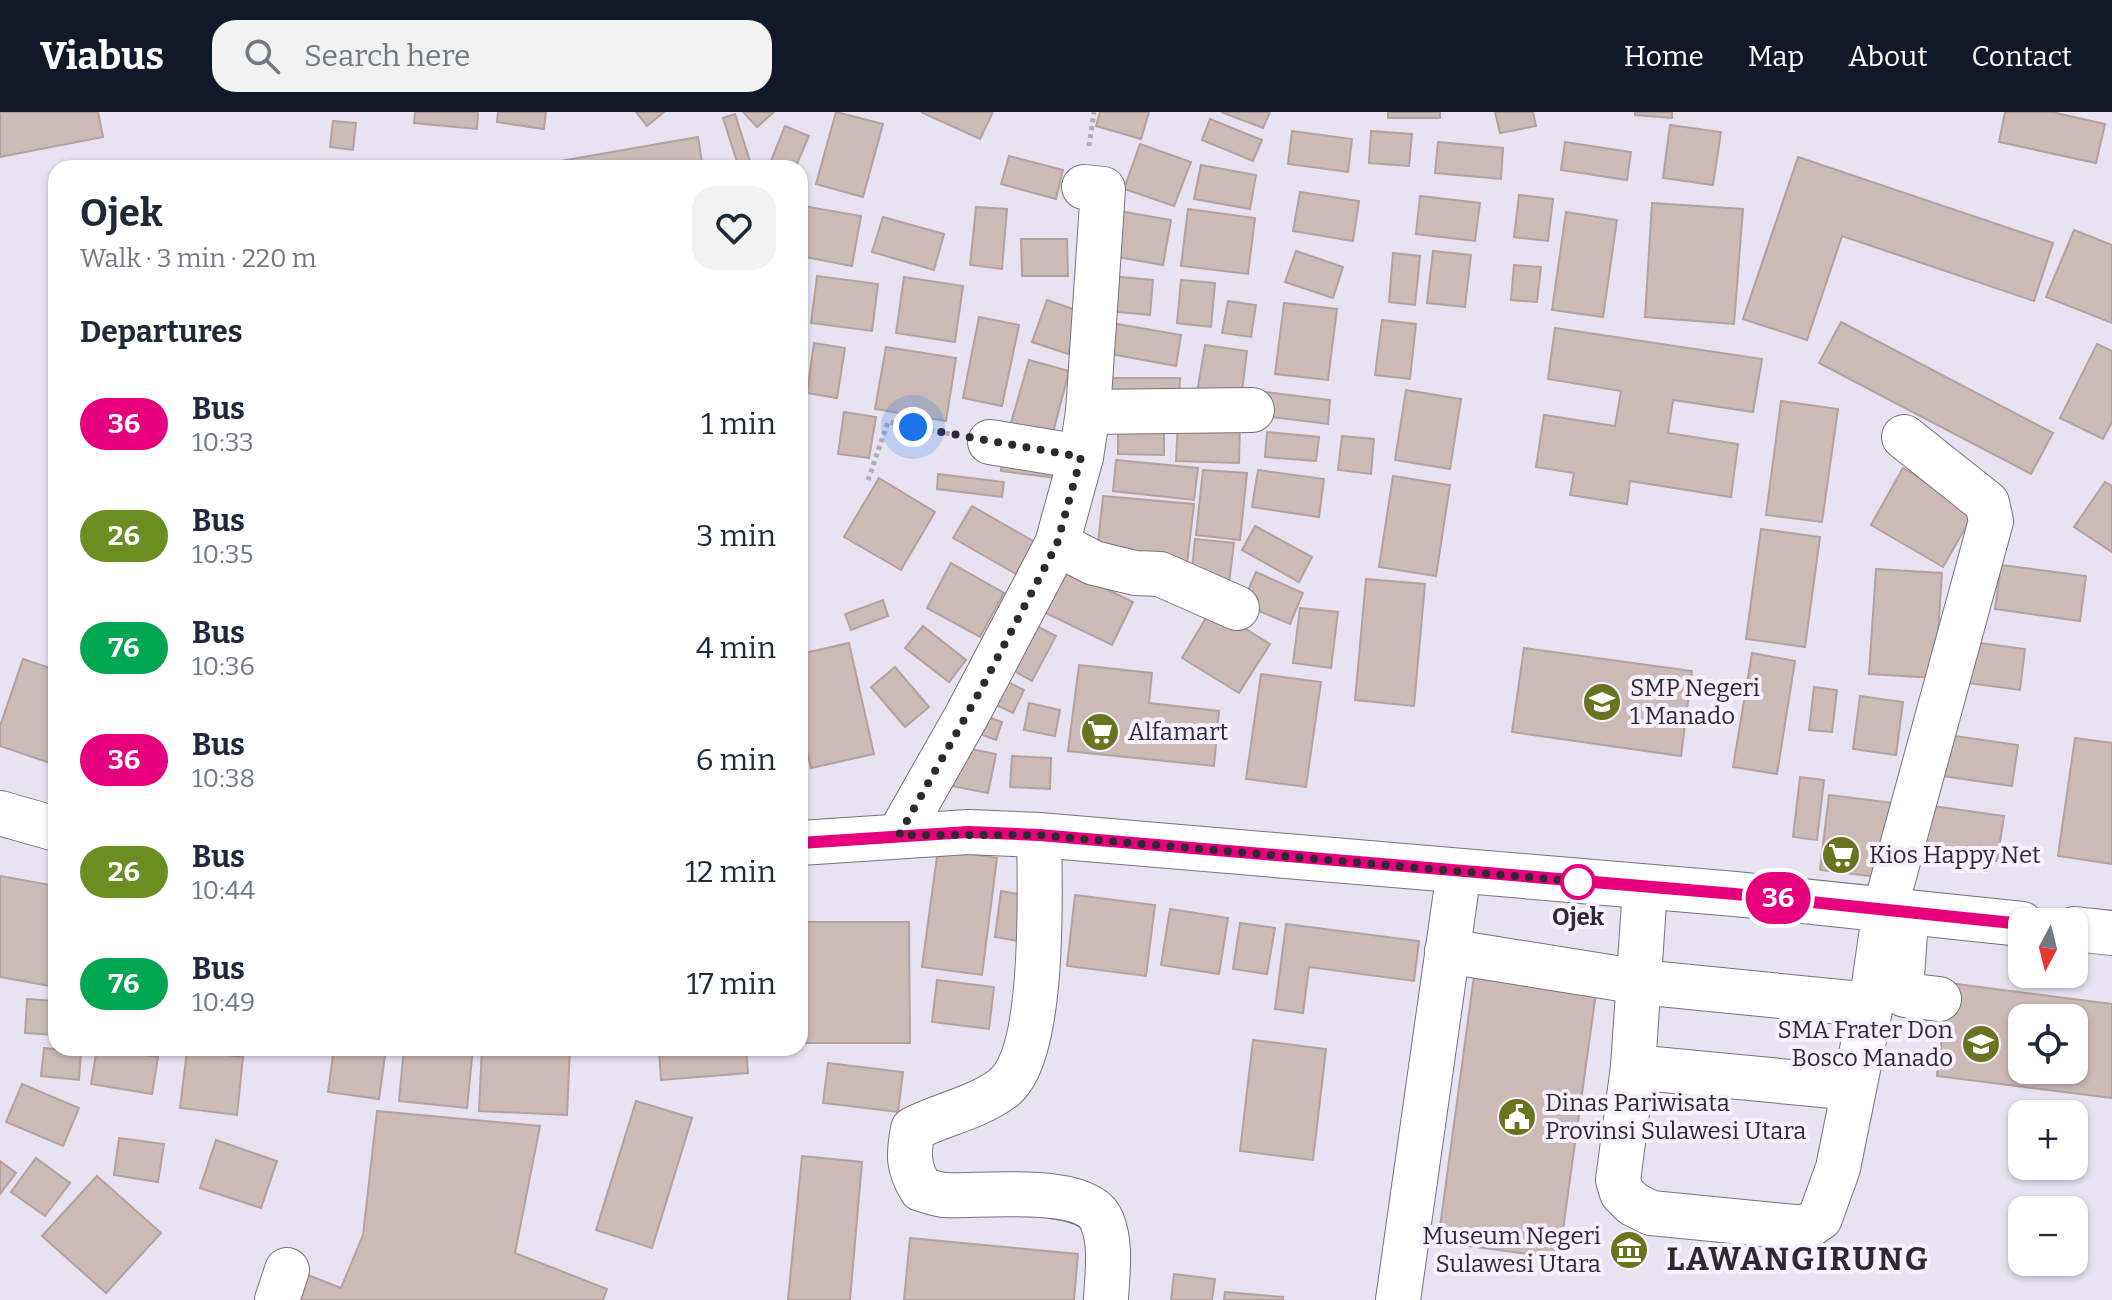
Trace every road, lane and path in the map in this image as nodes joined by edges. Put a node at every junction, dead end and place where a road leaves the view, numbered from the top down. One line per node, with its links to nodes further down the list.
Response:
1 (1084, 187): 3 (street)
2 (1252, 410): 3 (street)
3 (1088, 412): 6 (street)
4 (1904, 437): 17 (street)
5 (990, 442): 6 (street); 7 (path)
6 (1081, 457): 8 (street)
7 (868, 480)
8 (1057, 544): 9 (street); 12 (street)
9 (1237, 608)
10 (0, 813): 11 (street)
11 (48, 827)
12 (899, 835): 13 (street); 14 (street)
13 (1039, 835): 15 (street); 27 (street)
14 (808, 842)
15 (1459, 871): 16 (street); 21 (street)
16 (1645, 888): 17 (street); 22 (street)
17 (1896, 910): 18 (street); 23 (street); 24 (street)
18 (2008, 922)
19 (2088, 930): 20 (street)
20 (2112, 933)
21 (1447, 951): 22 (street); 28 (street)
22 (1640, 982): 24 (street); 25 (street)
23 (1939, 999)
24 (1871, 1005): 26 (street)
25 (1633, 1067): 26 (street); 26 (street)
26 (1854, 1088)
27 (1106, 1300)
28 (1398, 1300)

